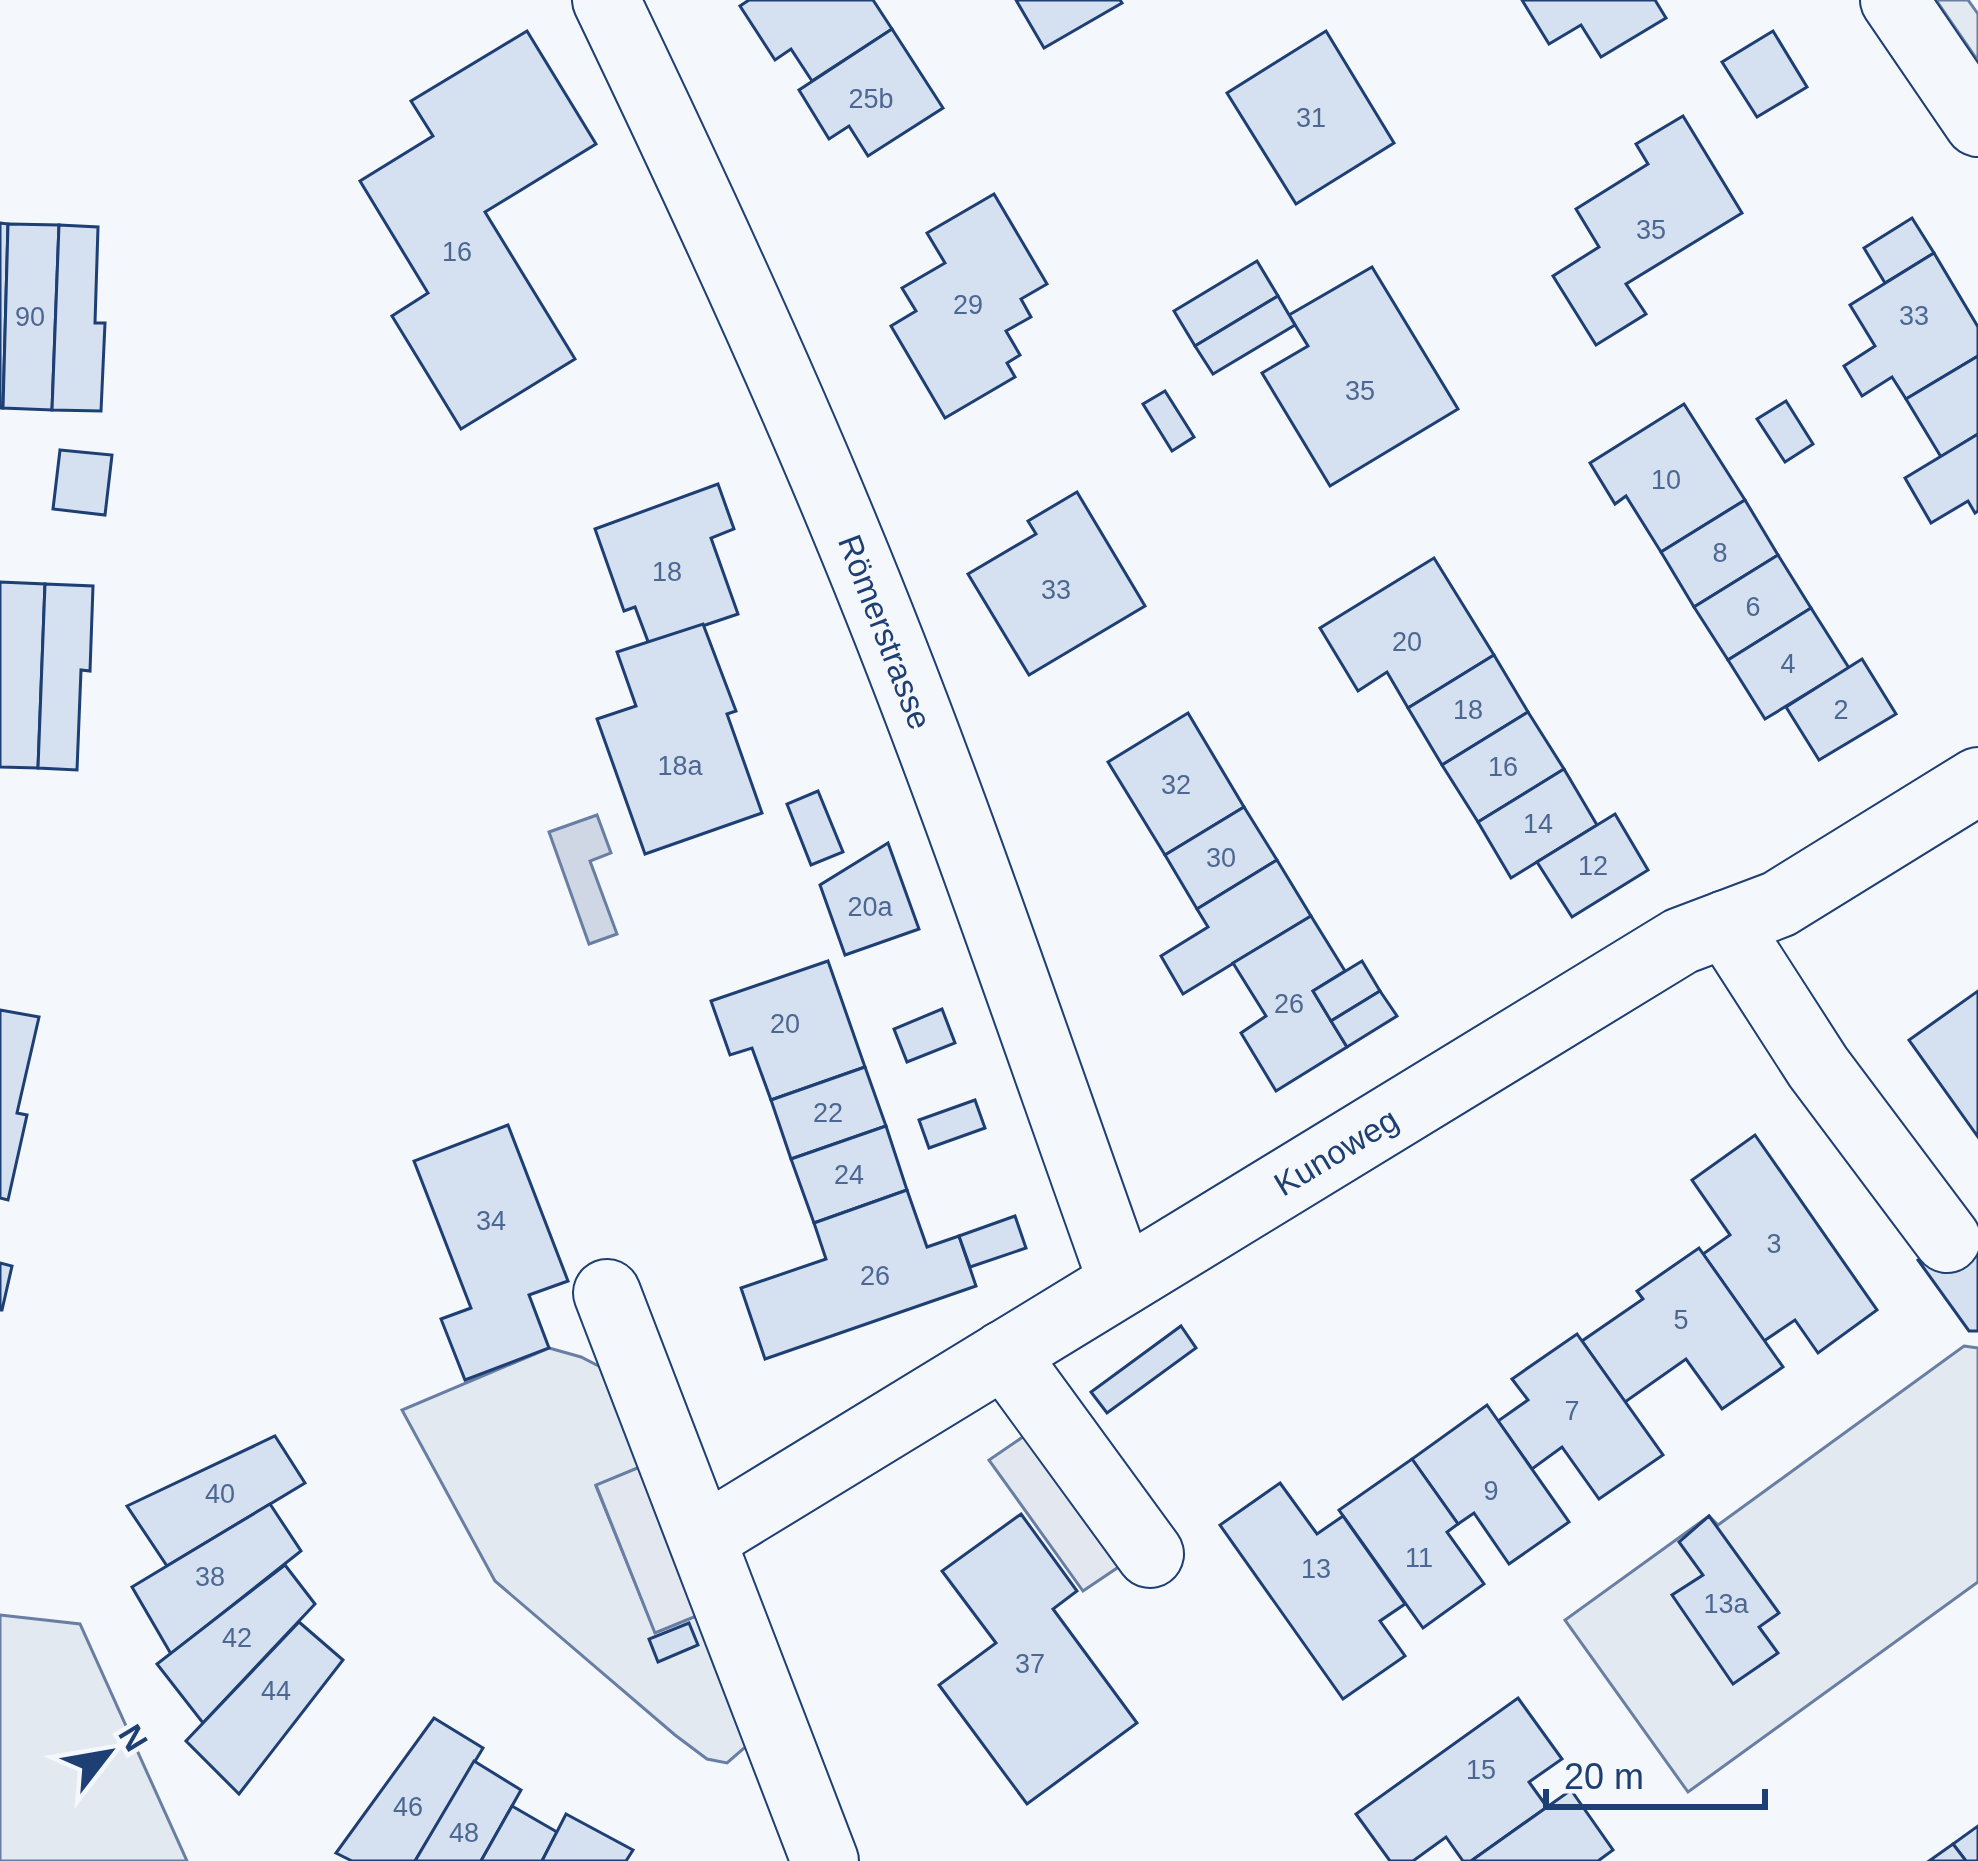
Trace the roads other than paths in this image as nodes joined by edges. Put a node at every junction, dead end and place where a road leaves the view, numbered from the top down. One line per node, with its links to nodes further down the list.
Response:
1 (606, 0): 7 (street, Römerstrasse)
2 (1894, 0): 3 (street)
3 (1978, 123)
4 (1978, 781): 5 (street, Kunoweg)
5 (1726, 924): 6 (street); 7 (street, Kunoweg)
6 (1947, 1239)
7 (1121, 1282): 9 (street, Kunoweg)
8 (607, 1293): 10 (street)
9 (1004, 1354): 10 (street, Kunoweg); 11 (street)
10 (702, 1539): 12 (street)
11 (1150, 1554)
12 (825, 1861)

